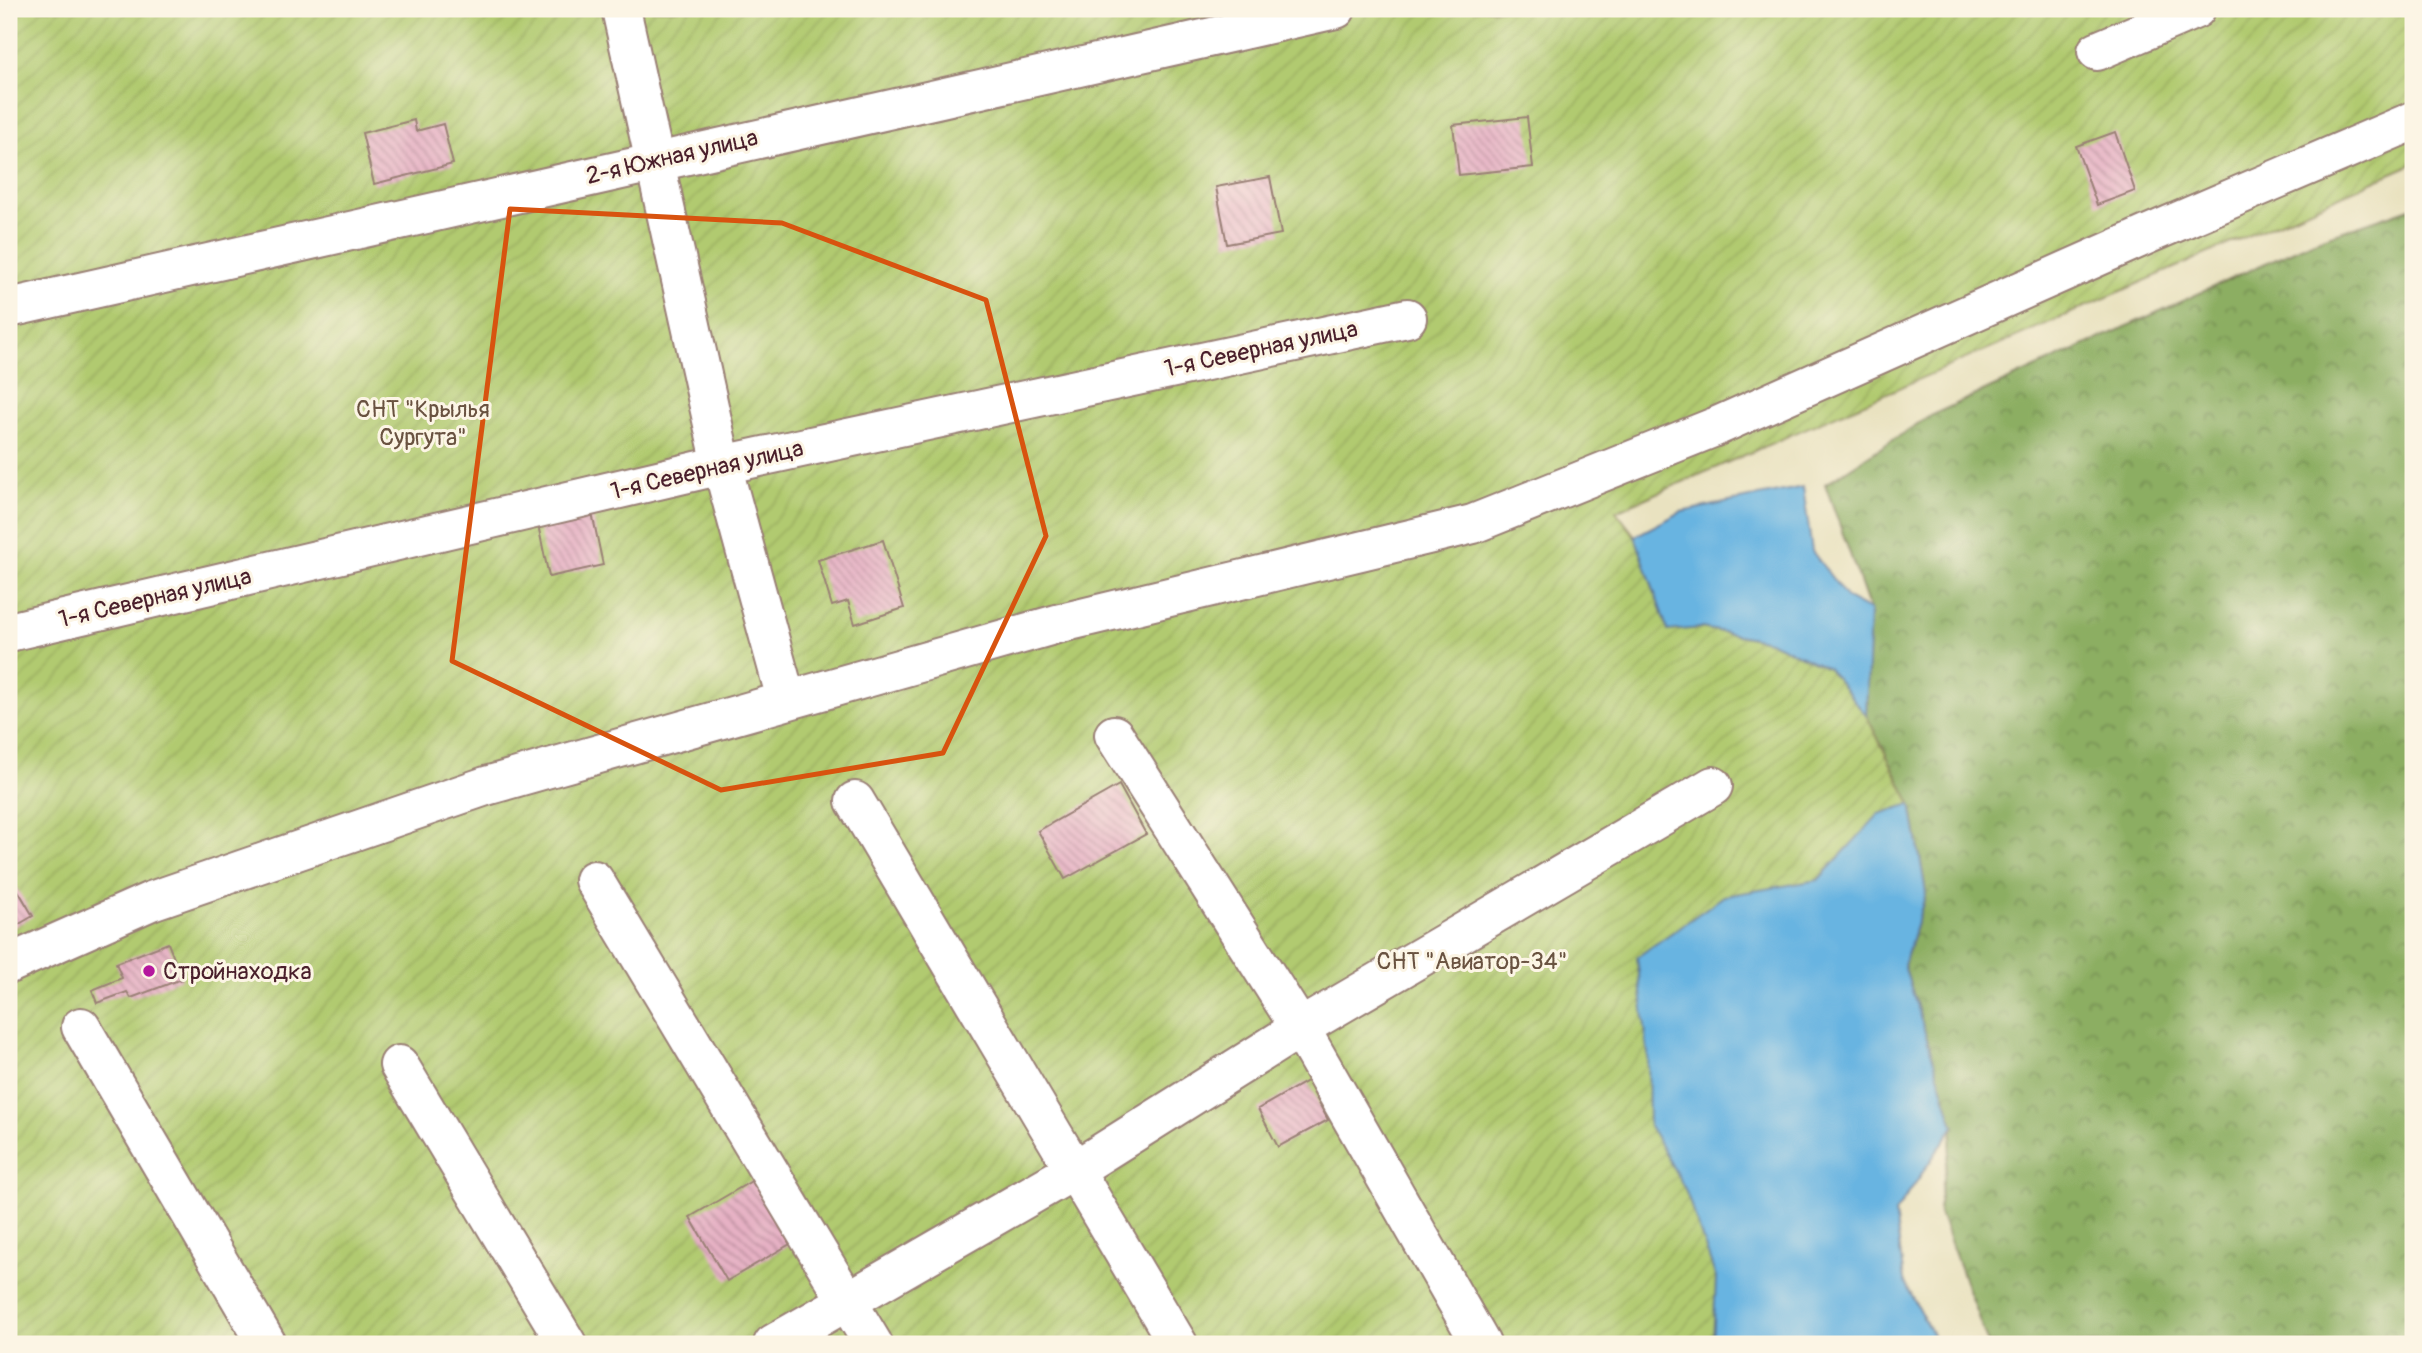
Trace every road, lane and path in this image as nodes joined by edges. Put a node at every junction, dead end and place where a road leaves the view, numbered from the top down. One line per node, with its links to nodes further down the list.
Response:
1 (621, 9): 6 (street)
2 (1336, 9): 6 (street, 2-я Южная улица)
3 (2196, 9): 4 (street)
4 (2097, 51)
5 (2413, 121): 11 (street)
6 (653, 161): 7 (street, 2-я Южная улица); 9 (street)
7 (9, 308)
8 (1407, 318): 9 (street, 1-я Северная улица)
9 (722, 465): 10 (street, 1-я Северная улица); 11 (street)
10 (9, 632)
11 (786, 699): 16 (street)
12 (1114, 735): 18 (street)
13 (1713, 786): 18 (street)
14 (855, 801): 20 (street)
15 (594, 880): 21 (street)
16 (9, 964)
17 (81, 1027): 22 (street)
18 (1300, 1028): 20 (street); 27 (street)
19 (399, 1065): 23 (street)
20 (1073, 1171): 21 (street); 26 (street)
21 (847, 1301): 24 (street); 25 (street)
22 (267, 1344)
23 (567, 1344)
24 (773, 1344)
25 (873, 1344)
26 (1178, 1344)
27 (1480, 1344)

